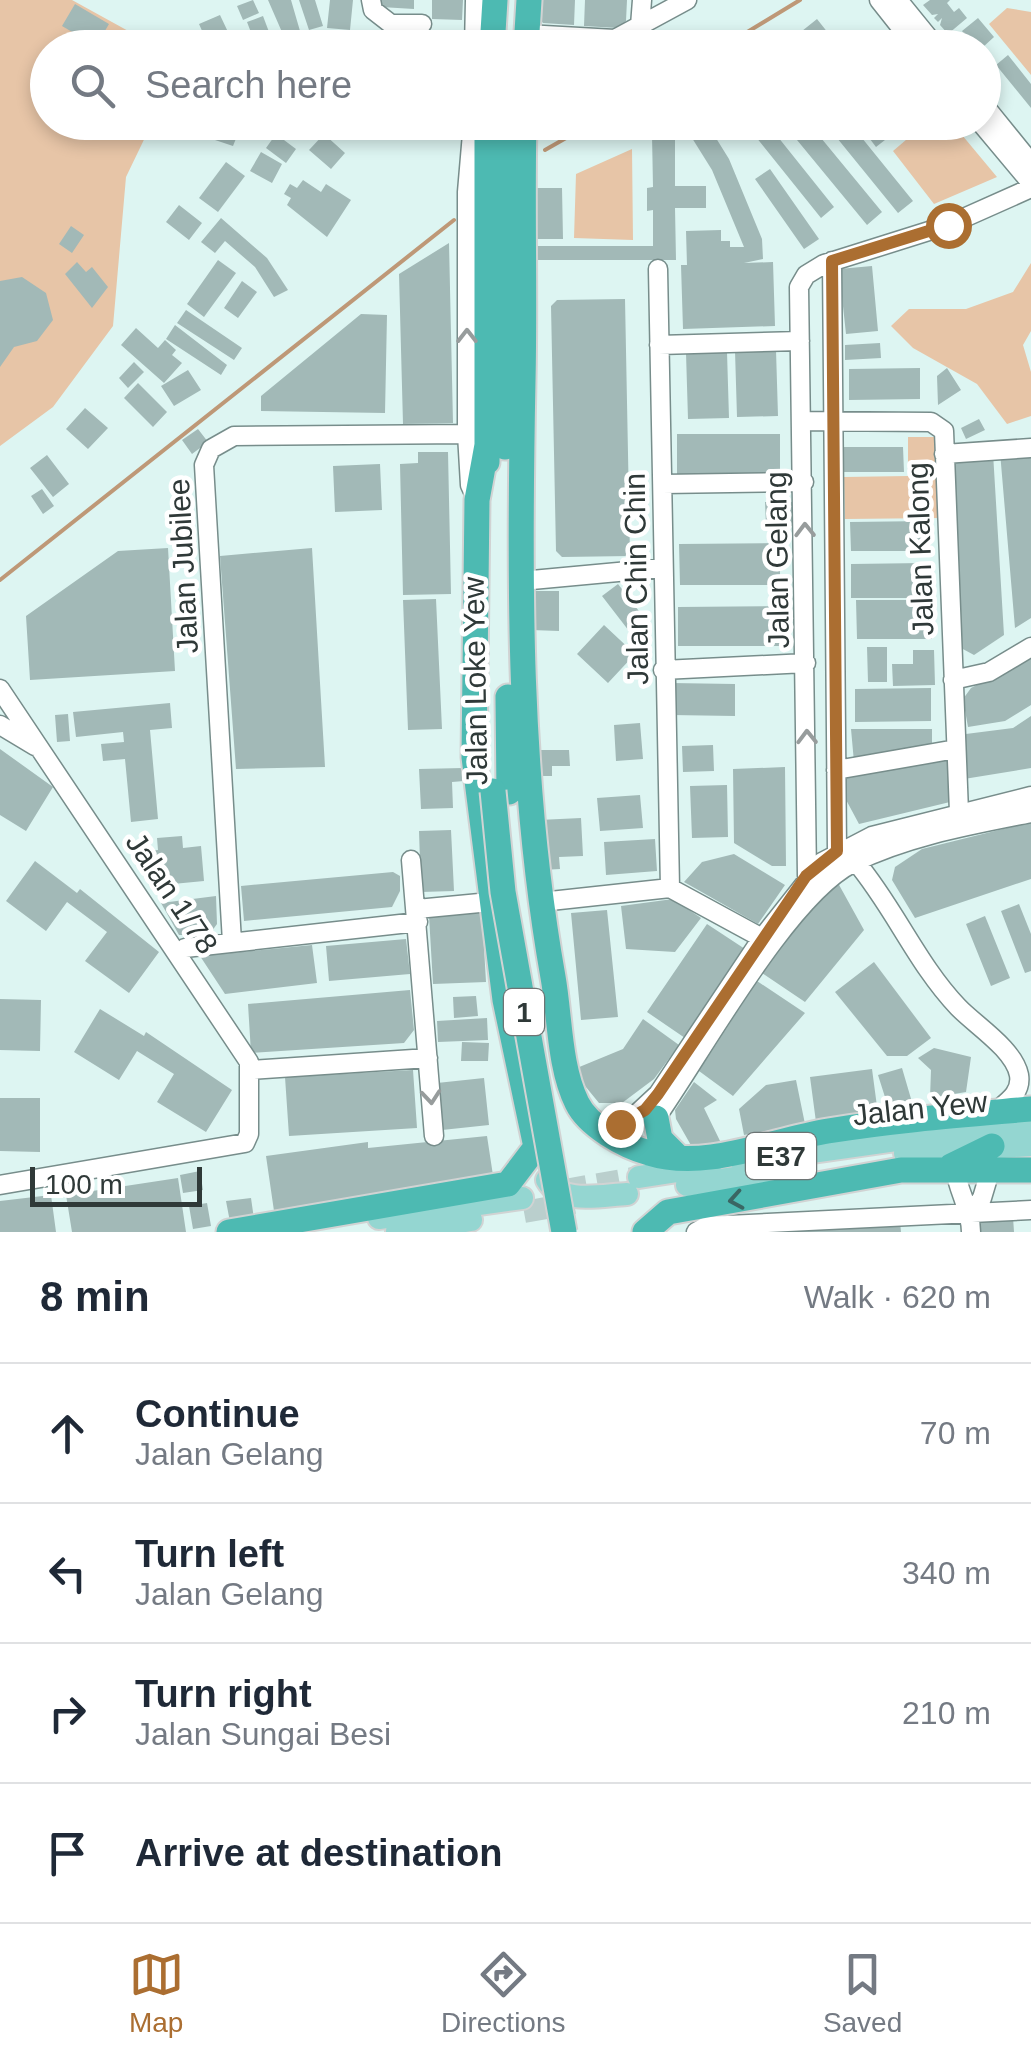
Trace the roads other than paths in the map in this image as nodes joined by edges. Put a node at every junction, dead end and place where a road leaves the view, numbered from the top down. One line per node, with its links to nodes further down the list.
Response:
1 (371, 0): 10 (street)
2 (475, 0): 12 (street)
3 (495, 0): 13 (highway)
4 (512, 0): 14 (highway)
5 (529, 0): 15 (highway)
6 (642, 0): 11 (street)
7 (687, 0): 11 (street)
8 (879, 0): 17 (street)
9 (898, 0): 18 (street)
10 (422, 24)
11 (640, 26): 16 (street)
12 (474, 30)
13 (493, 30)
14 (518, 30)
15 (523, 30)
16 (632, 30)
17 (903, 30)
18 (922, 30)
19 (1001, 125): 25 (street)
20 (471, 140): 36 (street, one-way to 20)
21 (486, 140): 36 (highway, Jalan Loke Yew / 1)
22 (506, 140): 35 (highway, Jalan Loke Yew / 1)
23 (524, 140): 41 (highway)
24 (995, 140): 26 (street)
25 (1031, 163)
26 (1031, 185): 27 (street)
27 (832, 261): 29 (street, Jalan Gelang); 30 (street)
28 (658, 269): 32 (street, Jalan Chin Chin)
29 (832, 286): 30 (street); 34 (street, Jalan Gelang)
30 (798, 293): 31 (street, Jalan Gelang)
31 (800, 341): 32 (street); 33 (street, Jalan Gelang)
32 (659, 345): 40 (street, Jalan Chin Chin)
33 (800, 421): 34 (street, Jalan Kalong); 39 (street, Jalan Gelang)
34 (832, 421): 38 (street, Jalan Kalong); 52 (street, Jalan Gelang)
35 (504, 424): 41 (highway); 54 (highway, Jalan Loke Yew / 1)
36 (477, 440): 54 (highway, Jalan Loke Yew / 1); 68 (highway); 72 (street, Jalan Jubilee)
37 (1031, 448): 38 (street)
38 (944, 454): 47 (street, Jalan Kalong)
39 (804, 482): 40 (street); 45 (street, Jalan Gelang, one-way to 39)
40 (662, 484): 42 (street, Jalan Chin Chin)
41 (520, 510): 43 (highway)
42 (661, 568): 43 (street); 46 (street, Jalan Chin Chin)
43 (521, 581): 69 (highway)
44 (1031, 647): 47 (street)
45 (806, 663): 46 (street); 56 (street, Jalan Gelang, one-way to 45)
46 (663, 670): 65 (street, Jalan Chin Chin)
47 (953, 680): 50 (street, Jalan Kalong)
48 (0, 690): 51 (street, Jalan 1/78)
49 (0, 725): 51 (street)
50 (956, 749): 52 (street); 57 (street, Jalan Kalong)
51 (44, 752): 79 (street, Jalan 1/78)
52 (836, 770): 53 (street, Jalan Gelang)
53 (836, 790): 59 (street); 61 (street, Jalan Gelang)
54 (501, 791): 99 (highway, Jalan Loke Yew / 1, bridge); 100 (highway, Jalan Loke Yew / 1)
55 (1031, 796): 57 (street)
56 (808, 811): 61 (street); 64 (street, Jalan Gelang)
57 (959, 812): 59 (street)
58 (1031, 813): 60 (street)
59 (872, 836): 61 (street)
60 (890, 848): 61 (street); 63 (street); 66 (street)
61 (837, 851): 64 (street); 67 (street)
62 (412, 860): 70 (street)
63 (856, 862): 66 (street); 67 (street)
64 (806, 876): 71 (street)
65 (670, 888): 69 (street); 71 (street)
66 (882, 892): 76 (street)
67 (807, 901): 82 (street)
68 (490, 902): 70 (street); 75 (highway)
69 (541, 902): 74 (highway)
70 (418, 915): 72 (street); 77 (street)
71 (762, 938): 84 (street)
72 (232, 942): 73 (street)
73 (185, 948)
74 (555, 989): 75 (highway); 84 (highway)
75 (506, 1000): 87 (highway)
76 (979, 1027): 78 (street); 81 (street)
77 (428, 1058): 79 (street); 85 (street, one-way to 85)
78 (1031, 1066)
79 (250, 1070): 92 (street)
80 (1031, 1109): 81 (highway)
81 (995, 1112): 83 (highway); 89 (highway)
82 (656, 1118): 89 (highway)
83 (1031, 1125): 93 (main road, Jalan Yew / E37)
84 (603, 1128): 89 (highway)
85 (434, 1136)
86 (1031, 1145): 88 (main road, Jalan Yew / E37)
87 (536, 1147): 93 (main road); 96 (highway)
88 (991, 1157): 90 (highway); 91 (highway); 93 (main road, Jalan Yew / E37); 95 (street)
89 (679, 1158)
90 (950, 1168): 95 (street); 101 (highway, one-way to 101)
91 (1031, 1170)
92 (0, 1185)
93 (635, 1188)
94 (1031, 1210): 95 (street)
95 (971, 1224): 102 (street)
96 (229, 1232)
97 (282, 1232): 98 (main road)
98 (397, 1232)
99 (564, 1232)
100 (580, 1232)
101 (645, 1232)
102 (696, 1232)

